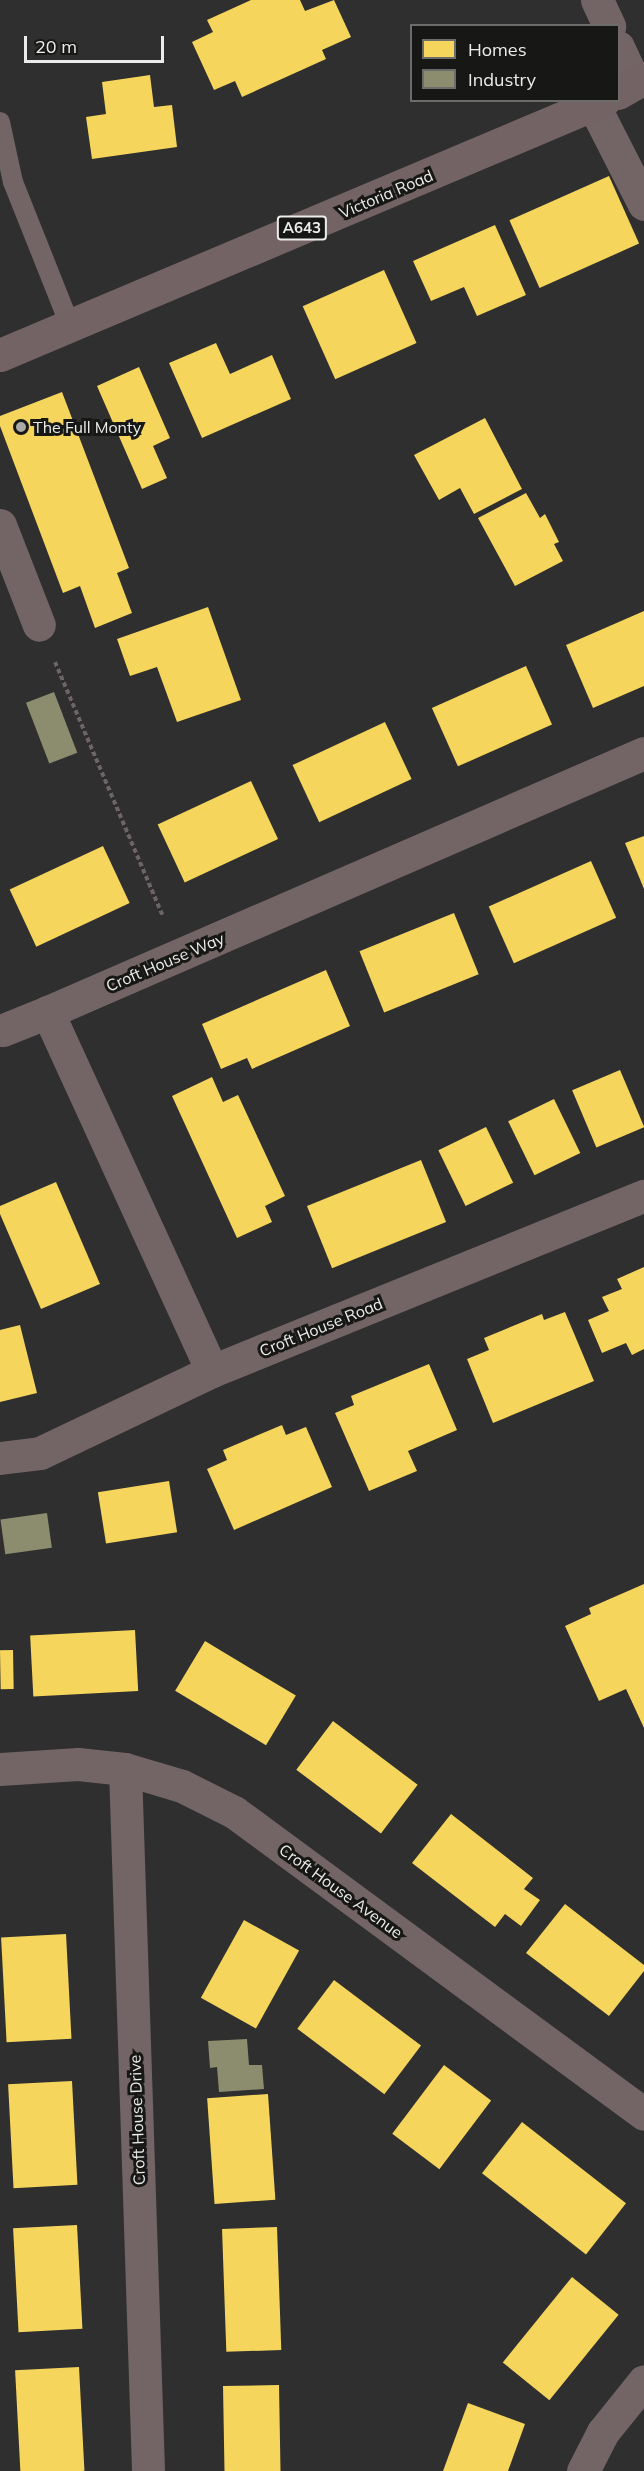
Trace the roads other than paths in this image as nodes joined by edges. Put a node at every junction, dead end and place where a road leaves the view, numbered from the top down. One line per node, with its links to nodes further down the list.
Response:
1 (597, 0): 2 (street)
2 (608, 24)
3 (620, 96): 6 (street)
4 (596, 102): 7 (main road, Victoria Road / A643)
5 (0, 122): 7 (lane)
6 (644, 204)
7 (70, 326): 8 (main road, Victoria Road / A643)
8 (0, 355)
9 (0, 525): 10 (street)
10 (39, 625)
11 (644, 753): 12 (street, Croft House Way)
12 (48, 1012): 13 (street, Croft House Way); 15 (street)
13 (3, 1030)
14 (644, 1196): 15 (street, Croft House Road)
15 (213, 1371): 16 (street, Croft House Road)
16 (0, 1458)
17 (125, 1768): 18 (street, Croft House Avenue); 19 (street, Croft House Avenue); 21 (street, Croft House Drive)
18 (0, 1769)
19 (644, 2114)
20 (644, 2381): 22 (street)
21 (148, 2471)
22 (583, 2471)

